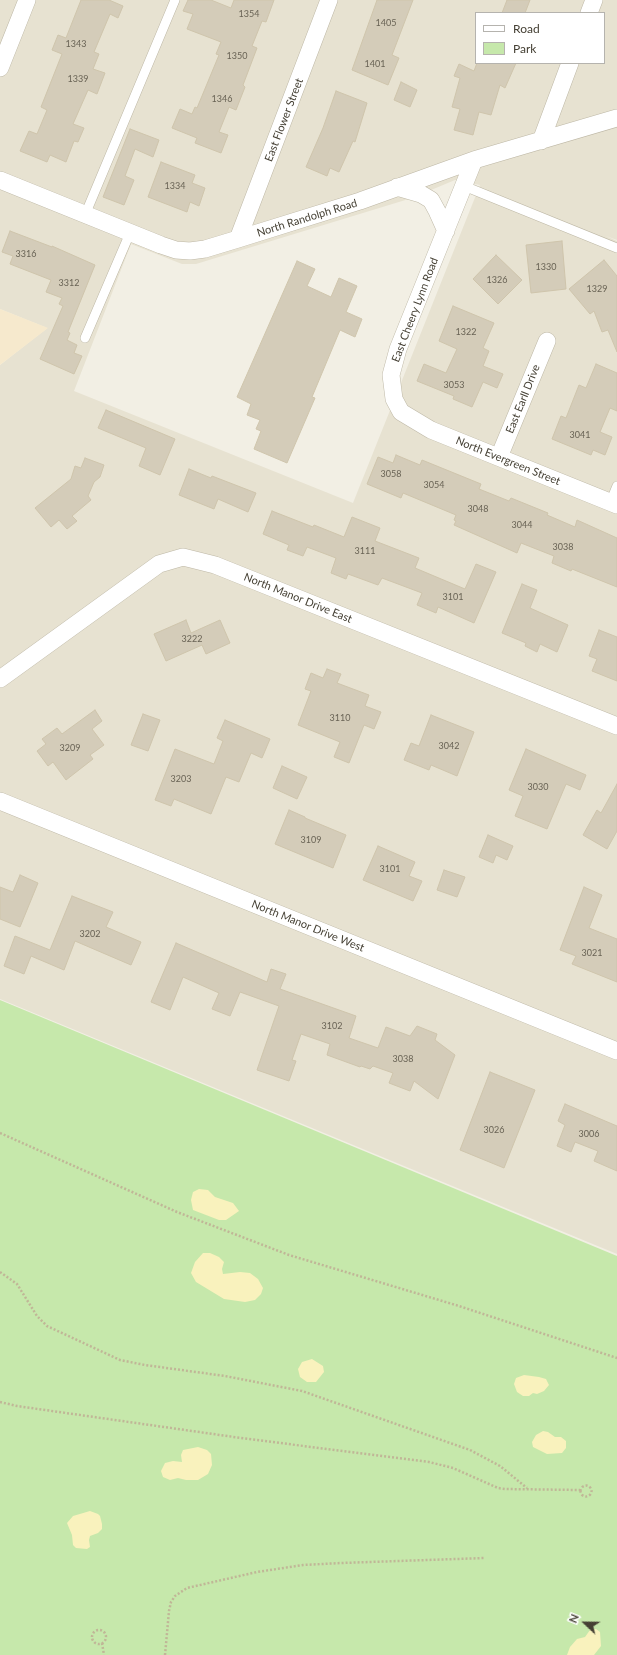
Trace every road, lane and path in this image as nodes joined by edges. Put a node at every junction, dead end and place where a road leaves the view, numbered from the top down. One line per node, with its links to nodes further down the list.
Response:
1 (27, 0): 7 (street)
2 (175, 0): 14 (lane)
3 (329, 0): 17 (street, East Flower Street)
4 (594, 0): 5 (street)
5 (589, 12)
6 (570, 64): 9 (street)
7 (0, 68)
8 (617, 118): 9 (street, North Randolph Road)
9 (541, 141): 10 (street, North Randolph Road)
10 (474, 160): 12 (street, East Cheery Lynn Road); 13 (street, North Randolph Road)
11 (0, 180): 14 (street, North Randolph Road)
12 (464, 186): 15 (street, East Cheery Lynn Road); 18 (lane)
13 (397, 187): 15 (street); 17 (street, North Randolph Road)
14 (85, 214): 16 (street, North Randolph Road)
15 (446, 231): 21 (street, East Cheery Lynn Road)
16 (130, 233): 17 (street, North Randolph Road); 19 (lane)
17 (238, 239)
18 (617, 248)
19 (85, 338)
20 (547, 341): 22 (street, East Earll Drive)
21 (401, 412): 22 (street, North Evergreen Street)
22 (499, 457): 24 (street, North Evergreen Street)
23 (617, 486): 24 (lane)
24 (614, 504)
25 (0, 680): 26 (street, North Manor Drive East)
26 (617, 726)
27 (0, 800): 28 (street, North Manor Drive West)
28 (617, 1051)
29 (0, 1133): 31 (path)
30 (0, 1272): 33 (path)
31 (617, 1358)
32 (0, 1402): 33 (path)
33 (528, 1489): 34 (path)
34 (580, 1490): 34 (path)
35 (486, 1558): 38 (path)
36 (102, 1643): 36 (path); 37 (path)
37 (104, 1655)
38 (164, 1655)

